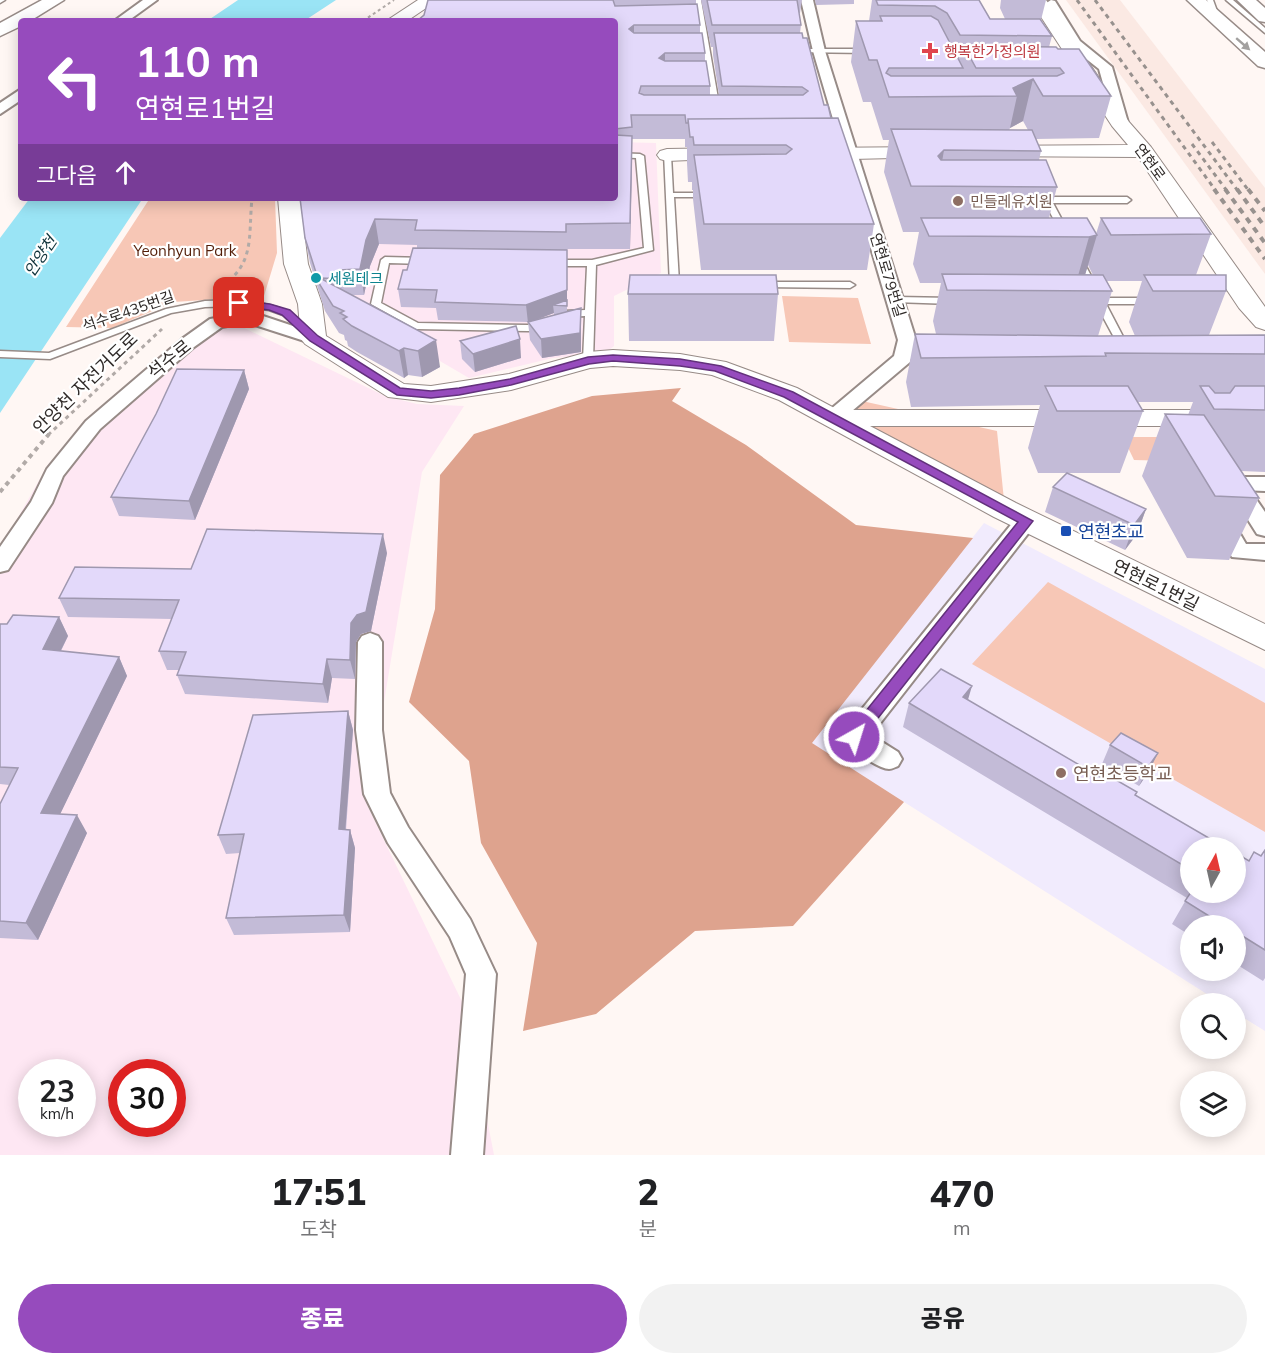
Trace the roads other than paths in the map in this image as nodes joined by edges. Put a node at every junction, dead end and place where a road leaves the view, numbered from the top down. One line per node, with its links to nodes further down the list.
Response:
1 (62, 0): 9 (lane)
2 (151, 0): 15 (street)
3 (430, 0): 16 (street)
4 (807, 0): 26 (street, 연현로79번길)
5 (1196, 0): 19 (main road)
6 (1210, 0): 19 (lane)
7 (1229, 0): 21 (lane)
8 (1246, 0): 14 (main road)
9 (42, 2): 13 (main road); 20 (main road)
10 (699, 2): 12 (lane); 18 (lane)
11 (1044, 2): 36 (street, 연현로)
12 (687, 4)
13 (0, 14)
14 (1265, 17)
15 (124, 18)
16 (399, 18)
17 (691, 22): 18 (lane)
18 (702, 22): 23 (lane)
19 (1222, 25): 28 (main road, one-way to 28)
20 (0, 30)
21 (1265, 32)
22 (696, 51): 23 (lane)
23 (706, 51): 24 (lane); 30 (lane)
24 (718, 51)
25 (785, 51): 26 (lane)
26 (819, 51): 27 (lane); 41 (street, 연현로79번길)
27 (878, 51)
28 (1265, 62)
29 (699, 80): 30 (lane)
30 (711, 80): 34 (lane)
31 (18, 95): 32 (street)
32 (0, 110)
33 (706, 115): 34 (lane)
34 (716, 115): 35 (lane)
35 (728, 115)
36 (1144, 151): 37 (street); 66 (street, 연현로)
37 (980, 152)
38 (956, 153): 41 (street)
39 (747, 154): 43 (street)
40 (793, 154): 41 (street)
41 (850, 154): 58 (street, 연현로79번길)
42 (618, 155): 54 (lane)
43 (667, 155): 44 (lane)
44 (669, 195): 45 (lane); 55 (lane)
45 (714, 195)
46 (1026, 200): 47 (lane)
47 (1048, 200): 48 (lane); 50 (lane)
48 (1127, 200)
49 (289, 201): 67 (street)
50 (1069, 240)
51 (1074, 250): 61 (lane)
52 (431, 261): 65 (lane)
53 (546, 263): 54 (lane)
54 (592, 264): 63 (lane)
55 (687, 285)
56 (757, 285): 57 (lane)
57 (850, 285)
58 (897, 300): 59 (lane); 71 (street, 연현로79번길)
59 (968, 301)
60 (1088, 301): 61 (lane)
61 (1100, 301): 62 (lane); 69 (lane)
62 (1162, 301)
63 (589, 313): 64 (lane); 70 (lane)
64 (559, 316)
65 (549, 320)
66 (1265, 322)
67 (314, 339): 68 (lane, 석수로435번길); 70 (street, 연현로1번길); 78 (street, 석수로)
68 (0, 354)
69 (1119, 359)
70 (588, 360): 71 (street, 연현로1번길)
71 (832, 418): 72 (street); 75 (street, 연현로1번길)
72 (1265, 418)
73 (1265, 484): 77 (street)
74 (1249, 504): 76 (street)
75 (1026, 521): 79 (street, 연현로1번길); 81 (street)
76 (1265, 529)
77 (1265, 552)
78 (0, 564)
79 (1265, 638)
80 (370, 642): 82 (street)
81 (889, 759)
82 (467, 1155)

